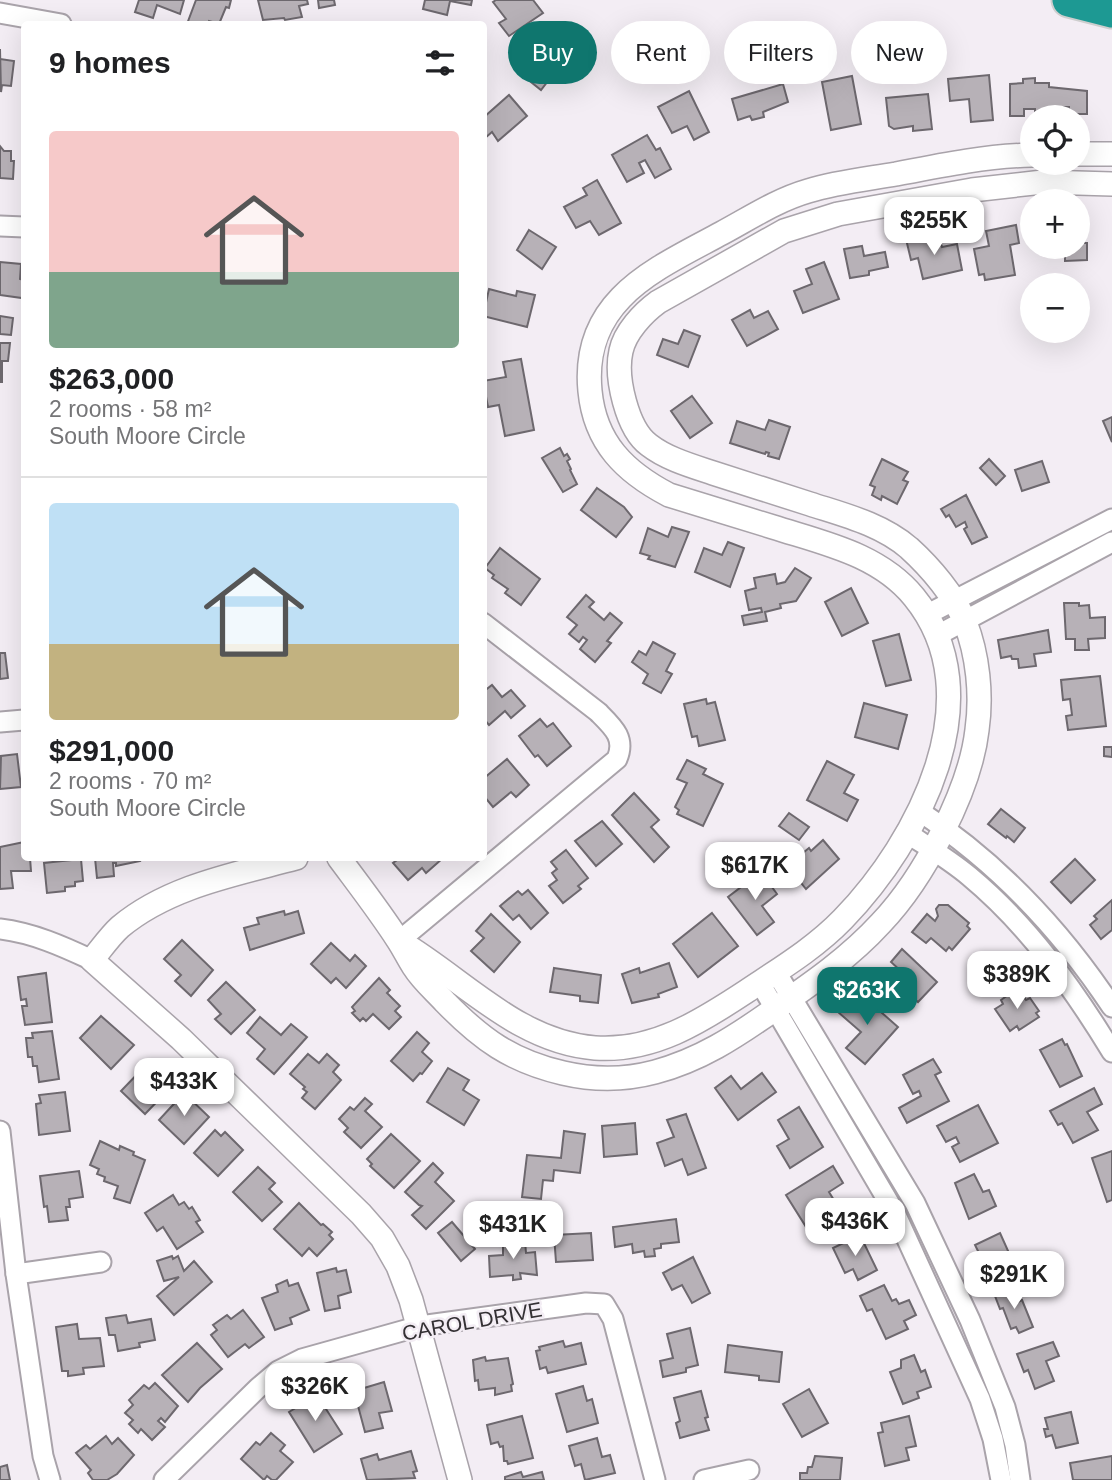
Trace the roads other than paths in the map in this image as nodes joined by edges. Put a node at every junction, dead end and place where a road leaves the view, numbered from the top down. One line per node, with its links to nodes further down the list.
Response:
1 (1069, 0): 2 (highway)
2 (1112, 11)
3 (0, 13): 4 (street)
4 (44, 21)
5 (1090, 154): 6 (street)
6 (1112, 154)
7 (1020, 156): 11 (street)
8 (1112, 184): 12 (street)
9 (0, 226): 10 (street)
10 (21, 228)
11 (628, 291): 12 (street); 16 (street)
12 (646, 311): 15 (street)
13 (1112, 519): 15 (street)
14 (1112, 542): 15 (street)
15 (959, 610): 16 (street); 18 (street); 22 (street)
16 (926, 615): 18 (street)
17 (487, 625): 28 (street)
18 (936, 636): 21 (street)
19 (21, 720): 20 (street)
20 (0, 722)
21 (919, 811): 22 (street); 23 (street)
22 (945, 828): 24 (street); 32 (street)
23 (907, 833): 24 (street); 30 (street)
24 (933, 850): 31 (street); 33 (street)
25 (285, 861): 29 (street)
26 (341, 861): 28 (street)
27 (0, 929): 29 (street)
28 (399, 941): 30 (street); 31 (street)
29 (92, 960): 37 (street)
30 (768, 977): 31 (street)
31 (784, 1003): 44 (street); 45 (street)
32 (1112, 1007)
33 (1112, 1052)
34 (0, 1131): 36 (street)
35 (101, 1262): 36 (street)
36 (16, 1274): 39 (street)
37 (420, 1326): 40 (street, CAROL DRIVE); 41 (street); 42 (street, CAROL DRIVE)
38 (749, 1470): 43 (street)
39 (50, 1480)
40 (164, 1480)
41 (460, 1480)
42 (654, 1480)
43 (704, 1480)
44 (1001, 1480)
45 (1020, 1480)

